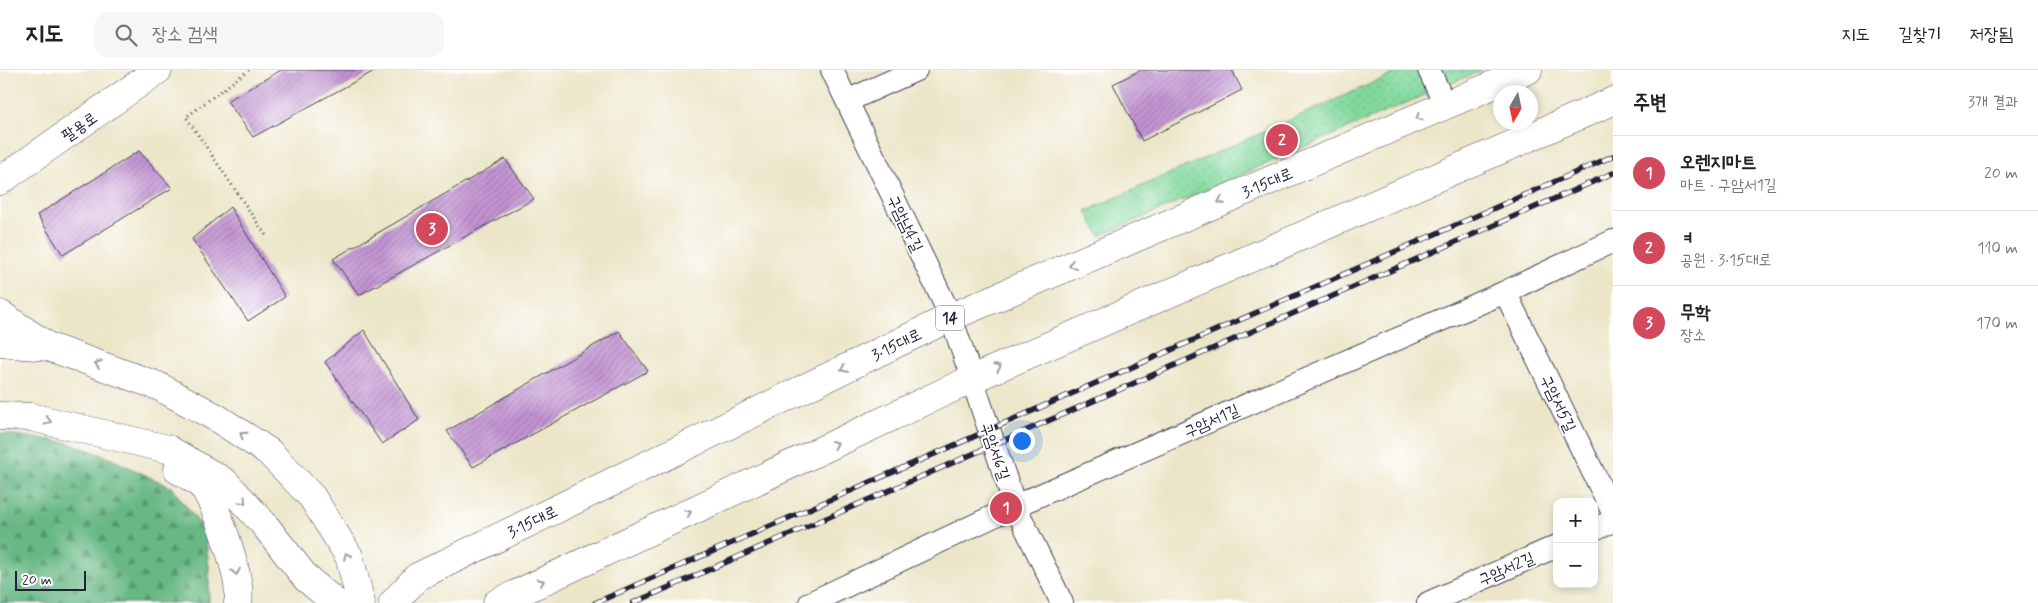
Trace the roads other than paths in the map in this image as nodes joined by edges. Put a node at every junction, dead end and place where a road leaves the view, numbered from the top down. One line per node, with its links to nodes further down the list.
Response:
1 (158, 70): 9 (main road, 팔용로)
2 (832, 70): 6 (street, 구암남4길)
3 (916, 70): 6 (street)
4 (1429, 70): 8 (street)
5 (1528, 70): 8 (main road, 3·15대로 / 14)
6 (847, 101): 13 (street, 구암남4길)
7 (1613, 101): 16 (main road, one-way to 7)
8 (1445, 105): 13 (main road, 3·15대로 / 14, one-way to 13)
9 (0, 182)
10 (1613, 242): 11 (street, 구암서1길)
11 (1505, 292): 19 (street, 구암서1길); 20 (street, 구암서5길)
12 (0, 314): 15 (main road)
13 (951, 317): 16 (street, 구암남4길); 27 (main road, 3·15대로 / 14, one-way to 27)
14 (0, 342): 15 (main road)
15 (49, 347): 26 (main road, one-way to 15)
16 (972, 379): 19 (street, 구암서6길); 28 (main road, one-way to 16)
17 (0, 416): 18 (main road, one-way to 18)
18 (84, 430): 24 (main road, one-way to 24); 25 (main road, one-way to 25)
19 (1015, 506): 29 (street, 구암서1길); 30 (street, 구암서6길)
20 (1613, 514)
21 (1613, 521): 22 (street)
22 (1598, 527)
23 (1553, 548): 31 (street, 구암서2길)
24 (238, 603)
25 (336, 603)
26 (361, 603)
27 (392, 603)
28 (497, 603)
29 (810, 603)
30 (1062, 603)
31 (1428, 603)

